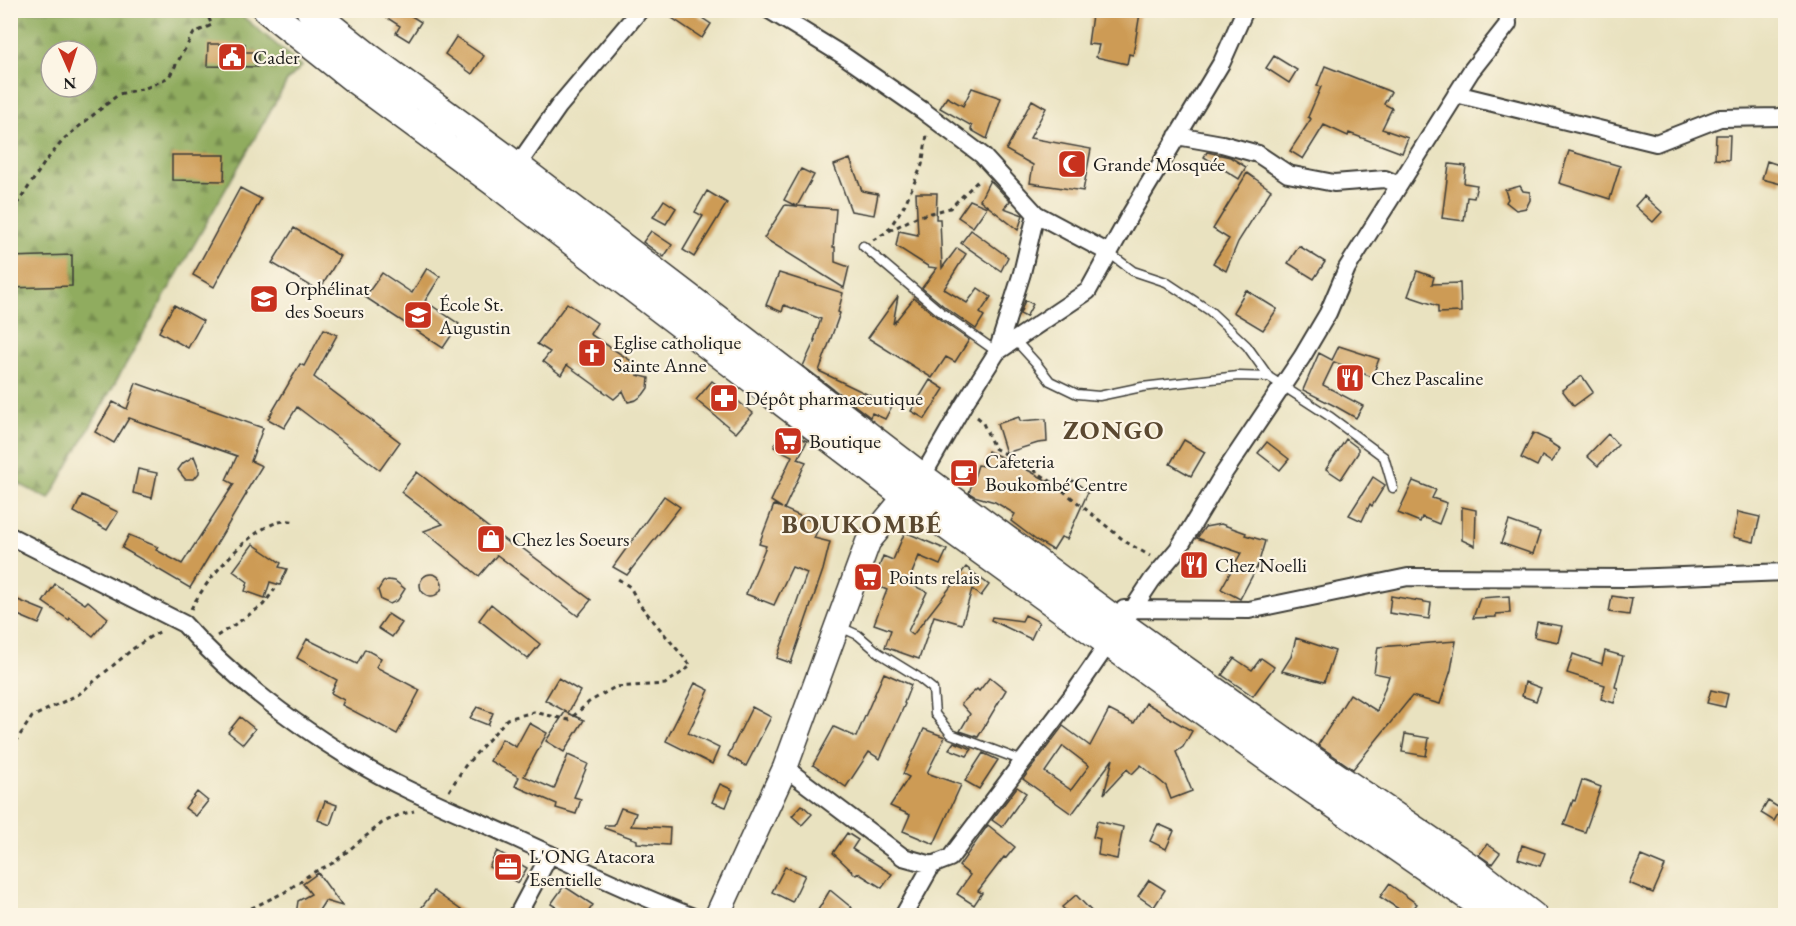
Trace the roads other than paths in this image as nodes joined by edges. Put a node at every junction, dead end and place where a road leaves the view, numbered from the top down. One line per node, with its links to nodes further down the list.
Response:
1 (267, 10): 19 (main road)
2 (310, 10): 10 (main road)
3 (640, 10): 10 (street)
4 (769, 10): 12 (street)
5 (1245, 10): 9 (street)
6 (1507, 10): 7 (street)
7 (1456, 94): 8 (street); 11 (street)
8 (1785, 114)
9 (1177, 136): 11 (street); 14 (street)
10 (517, 166): 19 (main road)
11 (1399, 185): 18 (street)
12 (1036, 214): 14 (street); 16 (street)
13 (863, 246): 16 (lane)
14 (1108, 253): 15 (street); 17 (lane)
15 (1015, 340): 16 (street); 17 (lane)
16 (997, 352): 19 (street)
17 (1269, 377): 18 (lane)
18 (1284, 386): 20 (lane); 24 (street)
19 (914, 486): 23 (main road); 24 (main road); 24 (main road)
20 (1393, 488)
21 (10, 536): 27 (street)
22 (1785, 572): 24 (street)
23 (837, 625): 25 (lane); 26 (main road)
24 (1120, 626): 25 (street); 33 (main road); 34 (main road)
25 (1023, 761): 28 (street)
26 (785, 768): 28 (street); 31 (main road)
27 (550, 854): 29 (street); 30 (street)
28 (932, 865): 32 (street)
29 (517, 915)
30 (692, 915)
31 (717, 915)
32 (903, 915)
33 (1496, 915)
34 (1533, 915)

